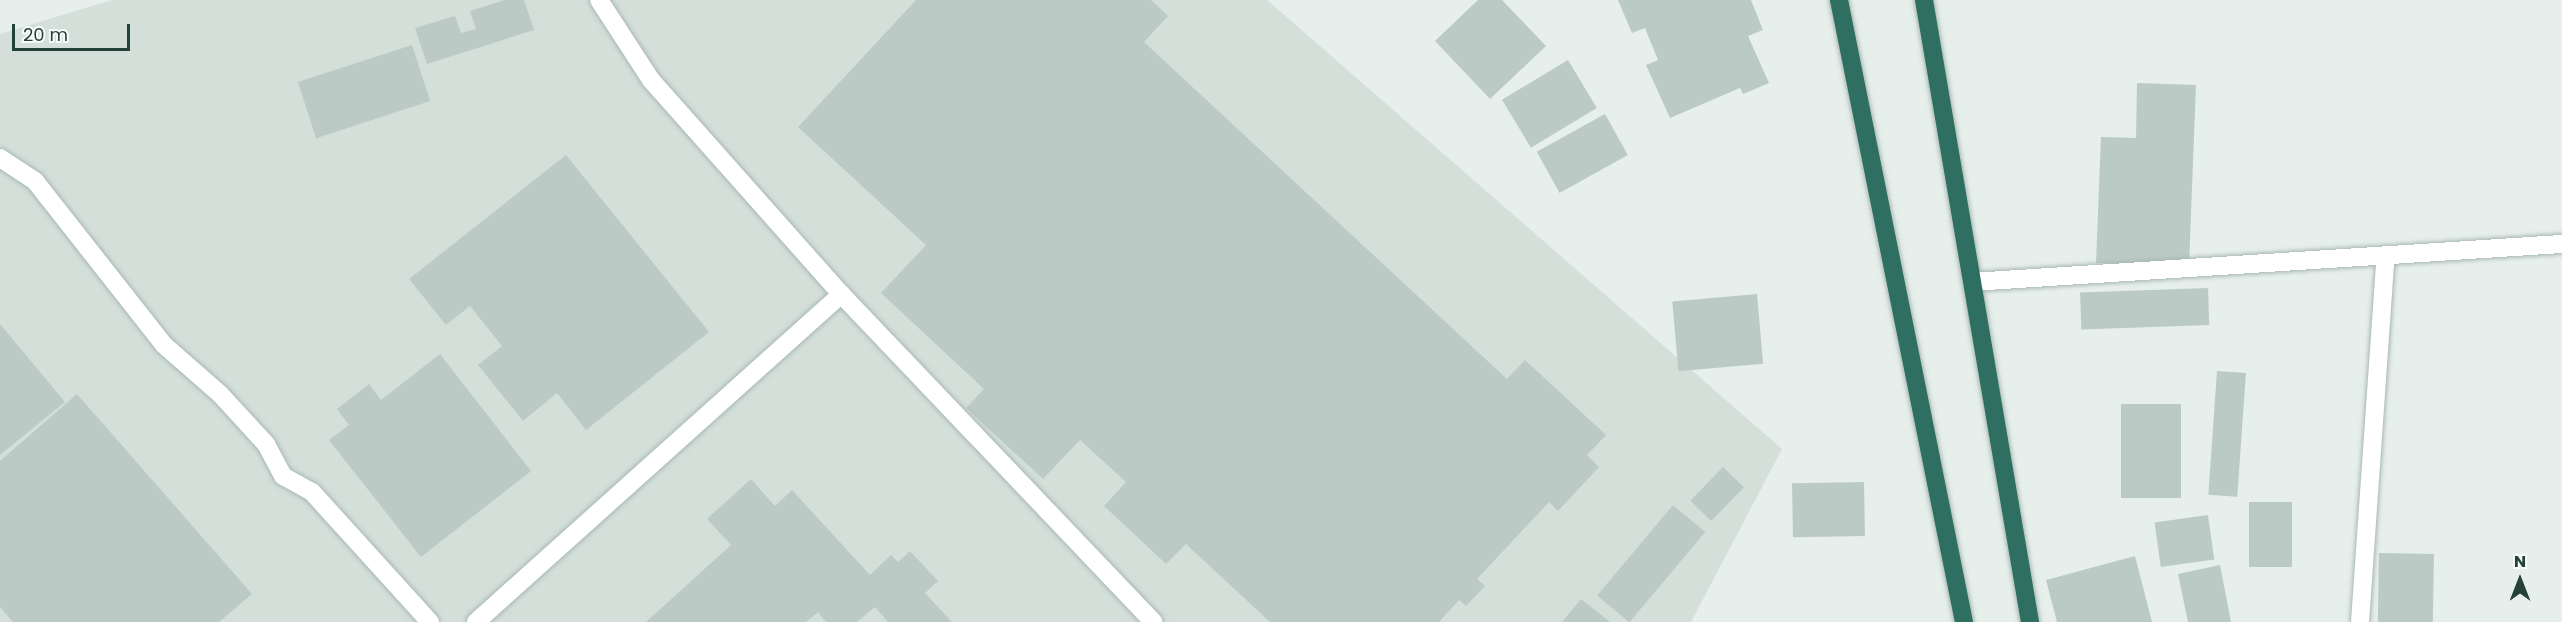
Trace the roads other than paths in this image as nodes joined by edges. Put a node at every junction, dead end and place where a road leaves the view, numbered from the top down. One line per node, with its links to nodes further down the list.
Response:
1 (599, 0): 8 (street)
2 (1839, 0): 12 (highway)
3 (1924, 0): 7 (highway)
4 (0, 158): 9 (street)
5 (2562, 244): 6 (street)
6 (2385, 260): 7 (street); 14 (street)
7 (1972, 282): 13 (highway)
8 (841, 294): 10 (street); 11 (street)
9 (430, 622)
10 (476, 622)
11 (1153, 622)
12 (1964, 622)
13 (2030, 622)
14 (2360, 622)

